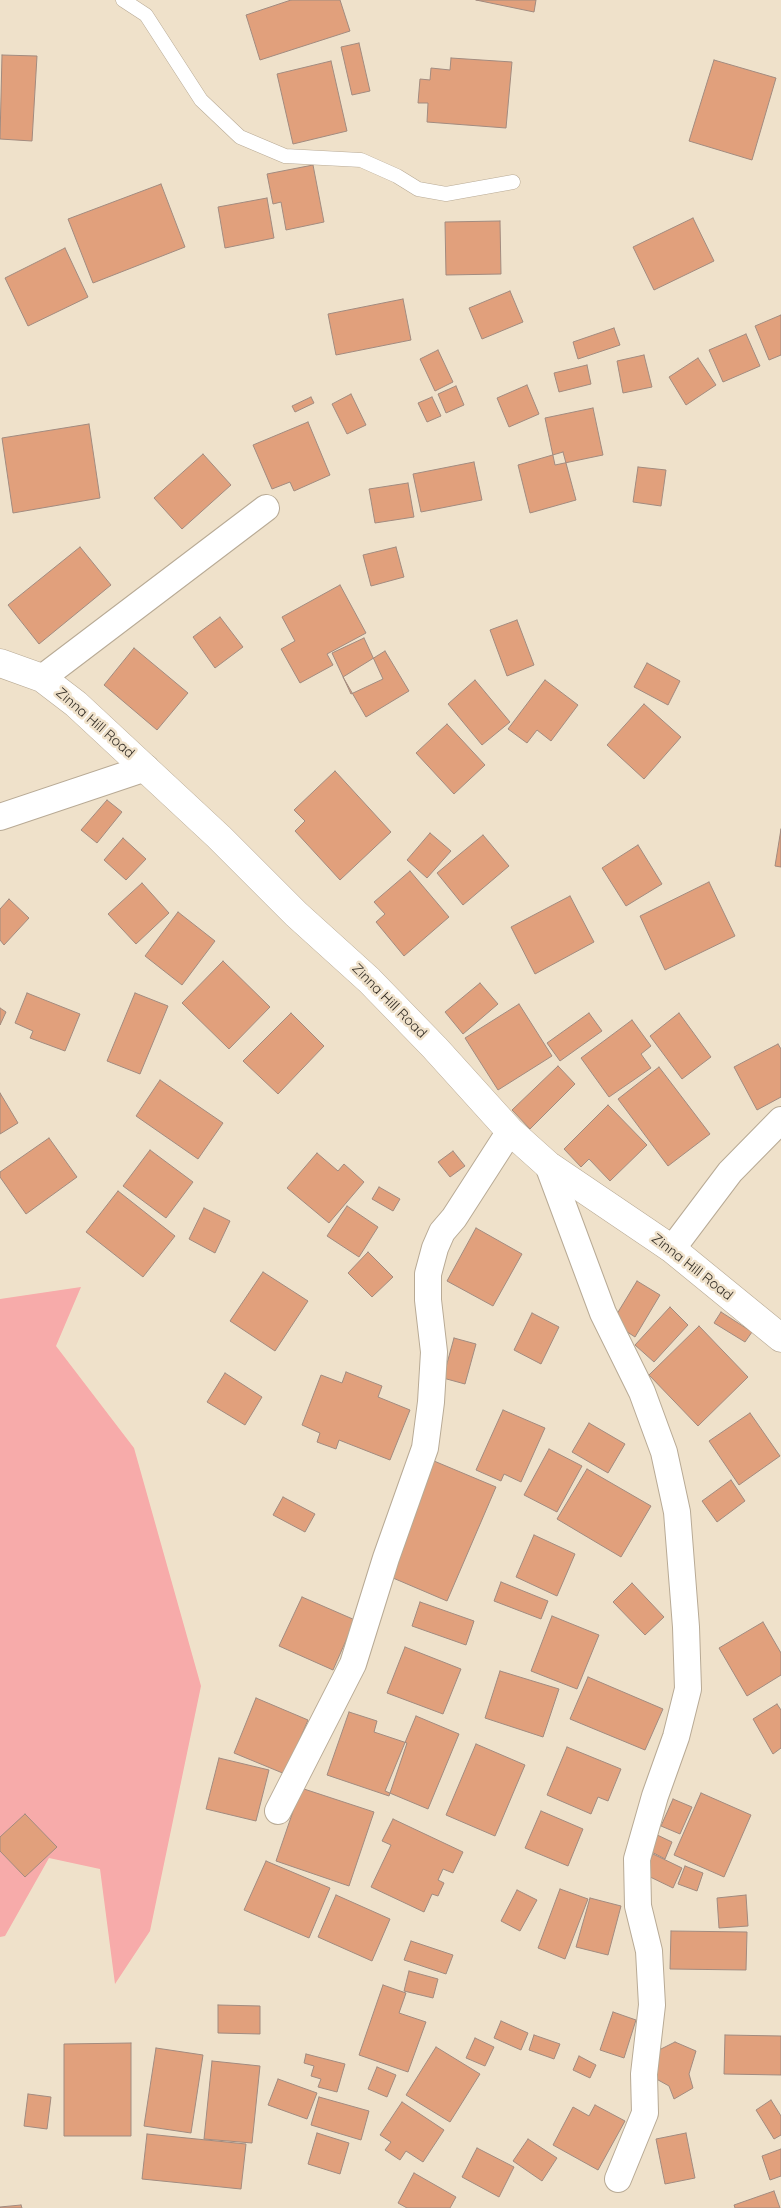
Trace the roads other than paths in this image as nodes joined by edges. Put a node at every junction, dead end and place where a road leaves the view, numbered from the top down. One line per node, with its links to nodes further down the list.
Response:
1 (123, 0): 2 (lane)
2 (513, 182)
3 (266, 508): 5 (street)
4 (0, 663): 5 (street, Zinna Hill Road)
5 (42, 678): 6 (street, Zinna Hill Road)
6 (146, 768): 7 (street); 9 (street, Zinna Hill Road)
7 (0, 817)
8 (781, 1120): 11 (street)
9 (510, 1131): 10 (street, Zinna Hill Road); 13 (street)
10 (548, 1165): 11 (street, Zinna Hill Road); 14 (street)
11 (672, 1249): 12 (street, Zinna Hill Road)
12 (781, 1338)
13 (278, 1811)
14 (618, 2179)

